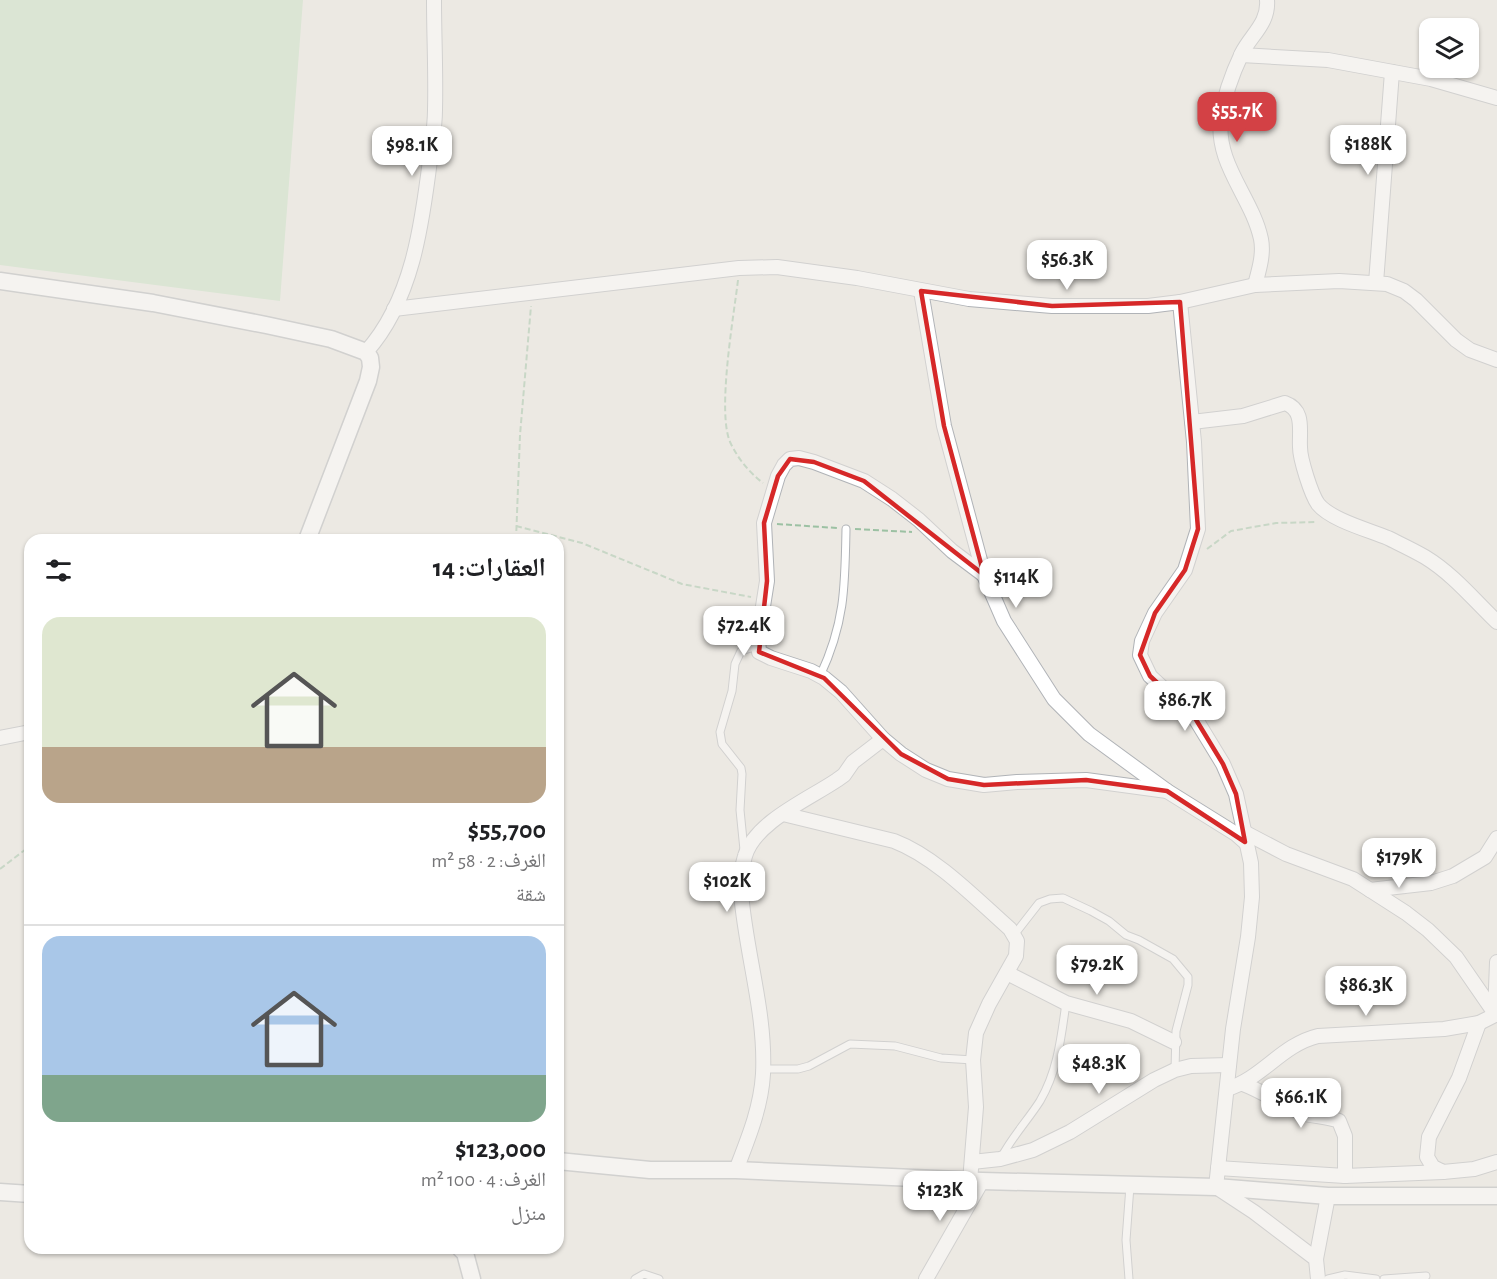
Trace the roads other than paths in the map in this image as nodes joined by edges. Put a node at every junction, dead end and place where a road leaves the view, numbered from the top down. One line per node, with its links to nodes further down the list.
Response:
1 (434, 0): 11 (street)
2 (1267, 0): 3 (street)
3 (1241, 55): 4 (street); 8 (street)
4 (1392, 72): 5 (street); 7 (street)
5 (1497, 98)
6 (0, 281): 12 (street)
7 (1376, 283): 8 (street); 13 (street)
8 (1255, 285): 10 (street)
9 (921, 291): 10 (street); 11 (street); 17 (street)
10 (1180, 302): 14 (street)
11 (394, 309): 12 (street)
12 (366, 352): 16 (street)
13 (1497, 360)
14 (1192, 422): 18 (street); 26 (street)
15 (846, 529): 20 (lane)
16 (309, 534)
17 (984, 575): 19 (street); 24 (street)
18 (1497, 622)
19 (758, 646): 20 (street); 28 (lane)
20 (820, 676): 23 (street)
21 (24, 733): 22 (street)
22 (0, 738)
23 (884, 739): 24 (street); 25 (street)
24 (1167, 790): 26 (street)
25 (783, 814): 28 (street); 30 (street)
26 (1244, 837): 29 (street); 38 (street)
27 (1497, 838): 29 (street)
28 (745, 854): 39 (street)
29 (1370, 890): 34 (street)
30 (1014, 935): 32 (street); 36 (lane)
31 (1497, 962): 34 (street)
32 (1007, 973): 33 (street); 37 (street)
33 (1066, 1003): 36 (street); 43 (lane)
34 (1496, 1016): 35 (street)
35 (1479, 1023): 41 (street); 49 (street)
36 (1174, 1042): 40 (lane)
37 (973, 1060): 39 (lane); 45 (street)
38 (1229, 1065): 40 (street); 42 (street)
39 (763, 1069): 48 (street)
40 (1175, 1070): 43 (street)
41 (1243, 1084): 42 (street); 50 (street)
42 (1227, 1089): 47 (street)
43 (1000, 1159): 45 (street)
44 (564, 1162): 48 (street)
45 (972, 1162): 51 (street)
46 (1497, 1162): 49 (street)
47 (1218, 1168): 50 (street); 53 (street)
48 (736, 1170): 51 (street)
49 (1443, 1172): 50 (street)
50 (1345, 1176)
51 (976, 1181): 52 (street); 64 (street)
52 (1130, 1185): 53 (street); 65 (lane)
53 (1216, 1187): 56 (street); 59 (street)
54 (0, 1192): 55 (street)
55 (24, 1194)
56 (1328, 1196): 57 (street); 59 (street)
57 (1497, 1196)
58 (465, 1254): 61 (street)
59 (1316, 1259): 66 (street)
60 (1426, 1276): 69 (lane)
61 (472, 1279)
62 (635, 1279): 63 (lane)
63 (659, 1279)
64 (926, 1279)
65 (1129, 1279)
66 (1318, 1279)
67 (1328, 1279): 68 (lane)
68 (1376, 1279)
69 (1384, 1279)

